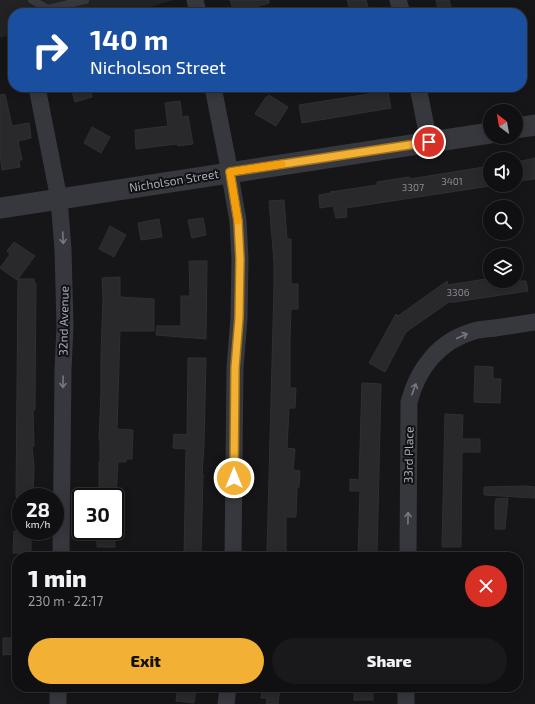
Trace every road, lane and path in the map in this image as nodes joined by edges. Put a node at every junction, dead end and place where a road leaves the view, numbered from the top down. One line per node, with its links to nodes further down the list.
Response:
1 (32, 0): 3 (lane)
2 (85, 0): 4 (lane)
3 (46, 8)
4 (52, 8)
5 (39, 92): 13 (street, 32nd Avenue)
6 (214, 92): 12 (street)
7 (419, 92): 11 (street)
8 (535, 126): 9 (street)
9 (523, 127)
10 (483, 133): 11 (street, Nicholson Street)
11 (429, 142): 12 (street, Nicholson Street)
12 (230, 172): 13 (street, Nicholson Street); 17 (street)
13 (60, 199): 14 (street, Nicholson Street); 16 (street, 32nd Avenue, one-way to 16)
14 (0, 208)
15 (535, 322): 18 (street, 33rd Place, one-way to 15)
16 (61, 552)
17 (233, 552)
18 (408, 552)
19 (58, 692): 22 (street)
20 (227, 692): 23 (street)
21 (406, 692): 24 (street)
22 (58, 704)
23 (226, 704)
24 (406, 704)

